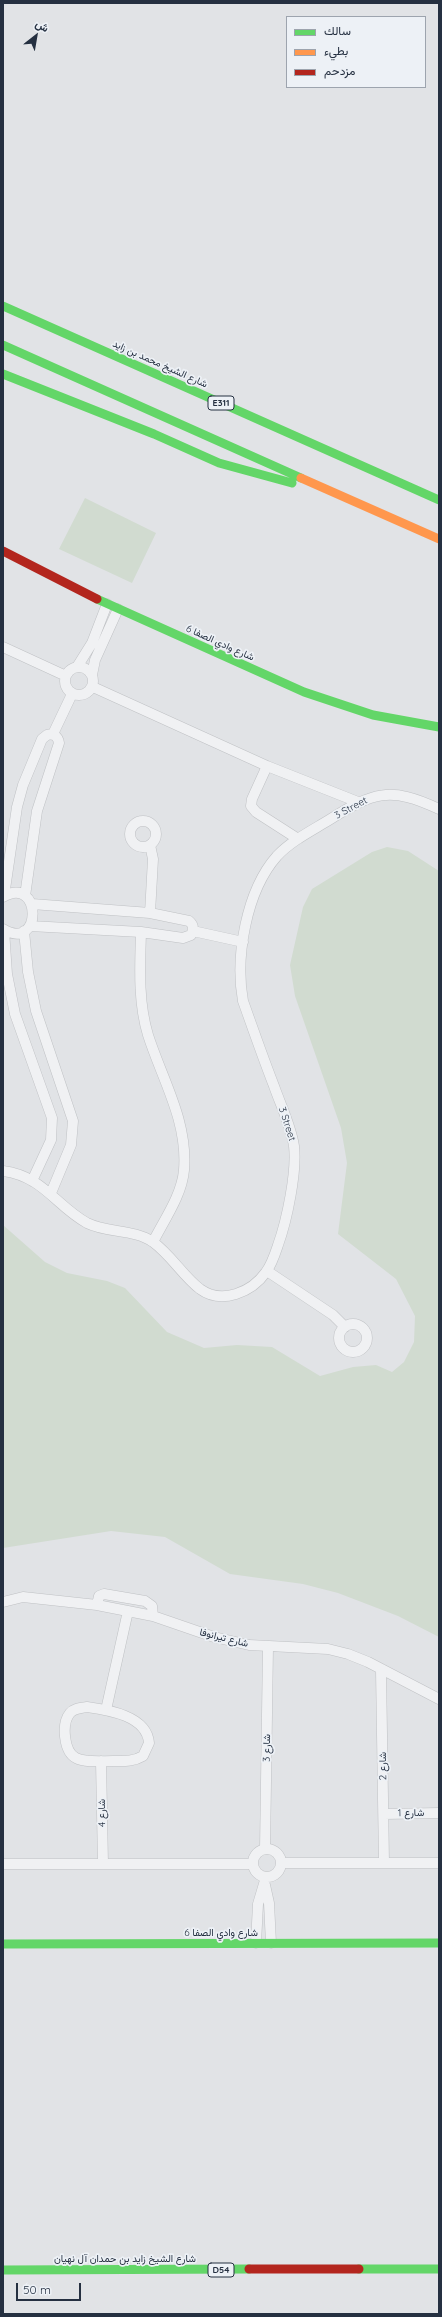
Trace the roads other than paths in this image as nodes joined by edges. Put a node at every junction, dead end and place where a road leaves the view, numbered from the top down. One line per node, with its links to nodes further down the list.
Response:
1 (3, 306): 5 (main road, شارع الشيخ محمد بن زايد / E311)
2 (3, 345): 4 (main road)
3 (3, 374): 4 (main road)
4 (339, 495): 6 (main road)
5 (439, 500)
6 (439, 539)
7 (3, 550): 8 (main road, شارع وادي الصفا 6)
8 (107, 604): 9 (main road, شارع وادي الصفا 6); 10 (street)
9 (118, 609): 11 (street); 19 (main road, شارع وادي الصفا 6)
10 (98, 624): 11 (street); 13 (street)
11 (109, 629): 13 (street)
12 (3, 647): 16 (street)
13 (92, 653): 14 (street); 15 (street)
14 (77, 667): 15 (street); 16 (street)
15 (92, 675): 17 (street)
16 (66, 676): 18 (street)
17 (92, 687): 18 (street); 21 (street)
18 (72, 694): 20 (street)
19 (439, 727)
20 (53, 734): 26 (street); 27 (street)
21 (267, 766): 22 (street); 24 (street)
22 (358, 802): 23 (street, 3 Street); 24 (street, 3 Street)
23 (439, 809)
24 (298, 839): 34 (street, 3 Street)
25 (150, 845): 29 (street)
26 (25, 896): 27 (street); 28 (street)
27 (4, 897)
28 (32, 904): 29 (street); 30 (street)
29 (150, 913): 32 (street)
30 (27, 928): 31 (street); 33 (street); 37 (street)
31 (4, 930): 36 (street)
32 (193, 931): 33 (street); 34 (street)
33 (141, 932): 38 (street)
34 (243, 942): 39 (street, 3 Street)
35 (3, 1171): 36 (street, 3 Street)
36 (32, 1181): 37 (street, 3 Street)
37 (51, 1193): 38 (street, 3 Street)
38 (153, 1242): 39 (street, 3 Street)
39 (267, 1271): 40 (street)
40 (345, 1327)
41 (3, 1602): 42 (street, شارع تيرانوفا)
42 (97, 1605): 43 (street, شارع تيرانوفا); 44 (street)
43 (128, 1611): 44 (street, شارع تيرانوفا); 48 (street)
44 (152, 1616): 45 (street, شارع تيرانوفا)
45 (268, 1647): 46 (street, شارع تيرانوفا); 52 (street, شارع 3)
46 (382, 1670): 47 (street, شارع تيرانوفا); 51 (street, شارع 2)
47 (439, 1699)
48 (106, 1710): 49 (street); 49 (street)
49 (101, 1761): 57 (street, شارع 4)
50 (439, 1813): 51 (street, شارع 1)
51 (384, 1814): 54 (street, شارع 2)
52 (265, 1848): 53 (street); 58 (street)
53 (281, 1863): 54 (street); 59 (street)
54 (384, 1863): 55 (street)
55 (439, 1863)
56 (3, 1864): 57 (street)
57 (103, 1864): 58 (street)
58 (252, 1864): 59 (street)
59 (266, 1884): 60 (street); 61 (street)
60 (256, 1924): 61 (street); 62 (street)
61 (270, 1924): 63 (street)
62 (256, 1943): 63 (main road, شارع وادي الصفا 6); 65 (main road, شارع وادي الصفا 6)
63 (271, 1943): 64 (main road, شارع وادي الصفا 6)
64 (439, 1943)
65 (3, 1944)
66 (439, 2269): 67 (main road, شارع الشيخ زايد بن حمدان آل نهيان / D54)
67 (3, 2270)

